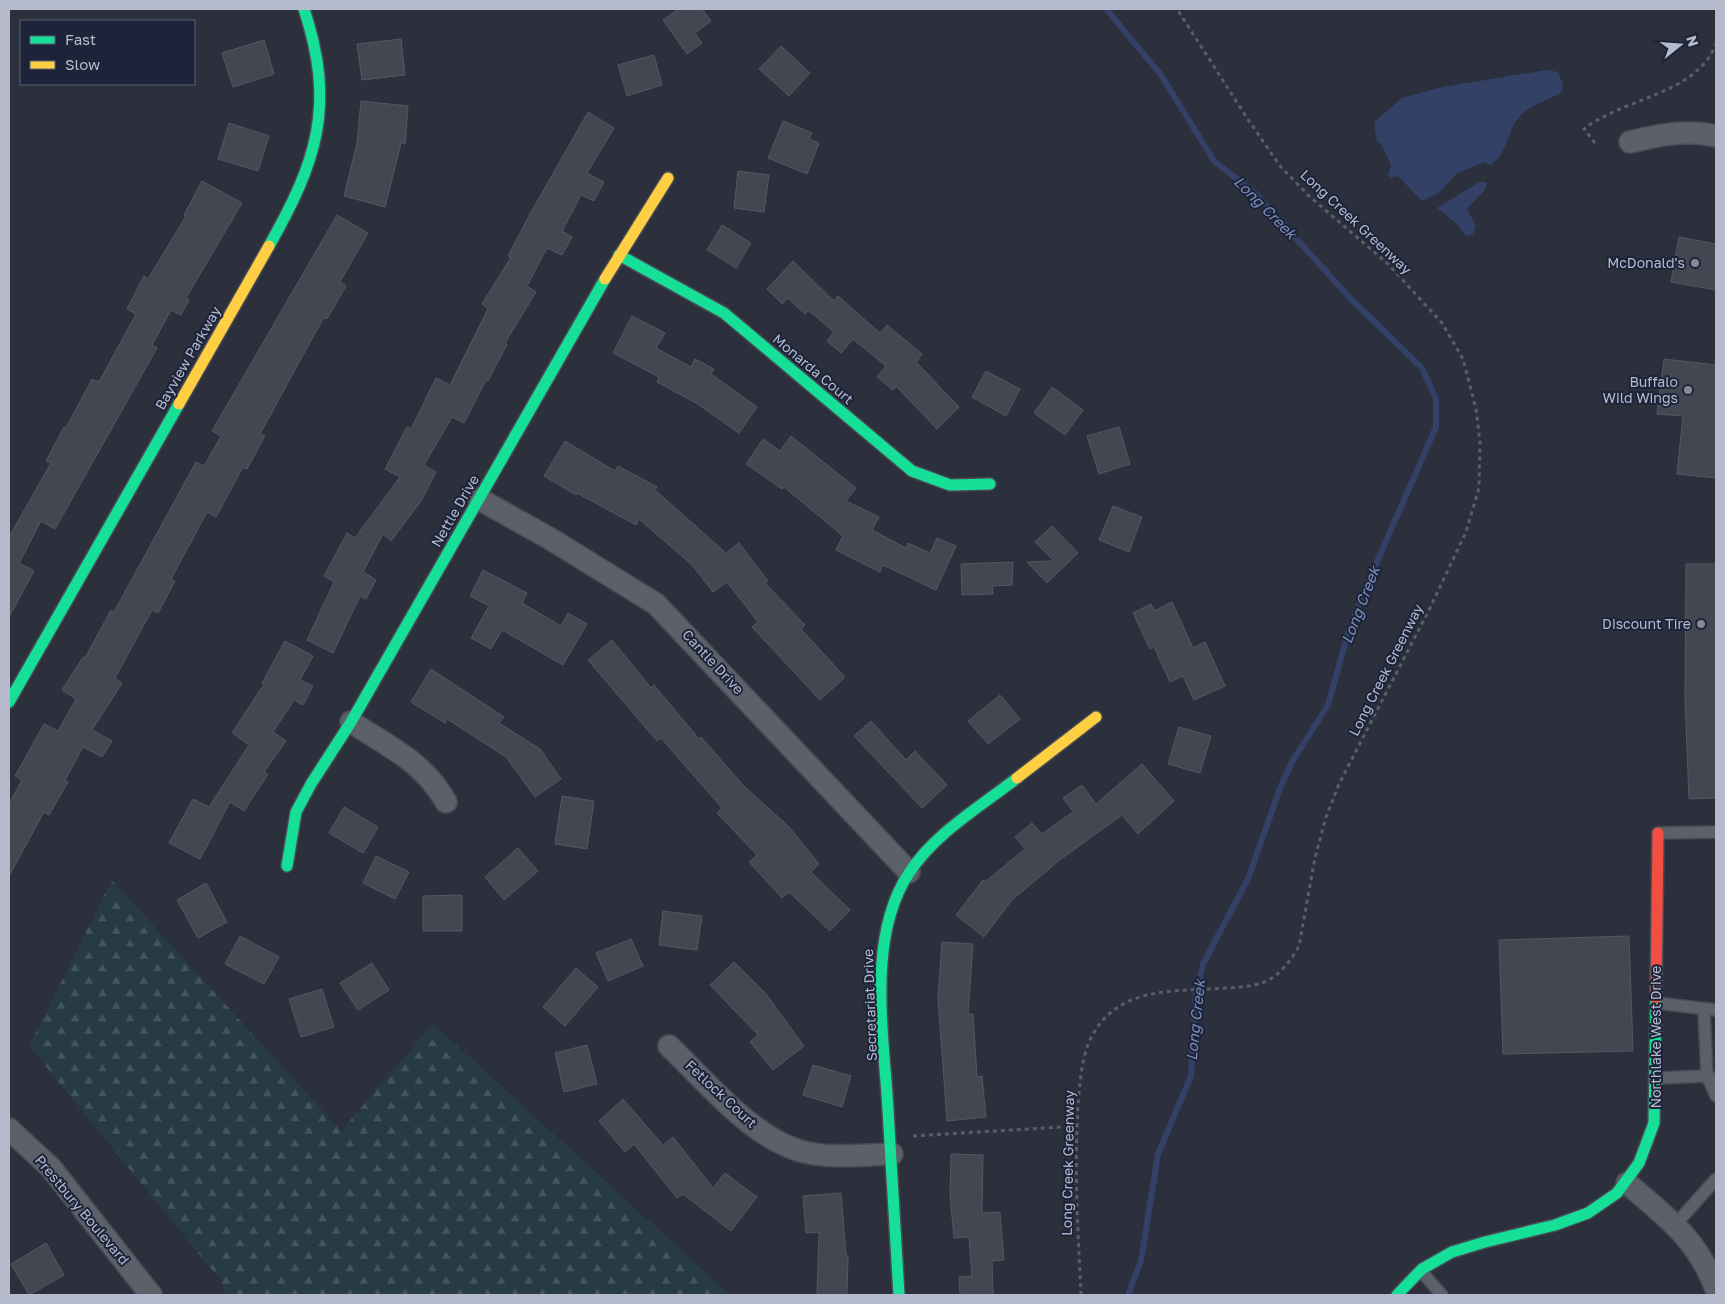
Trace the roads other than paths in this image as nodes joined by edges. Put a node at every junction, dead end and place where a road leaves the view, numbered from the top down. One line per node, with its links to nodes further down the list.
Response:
1 (304, 9): 8 (street, Bayview Parkway)
2 (1716, 136): 3 (street)
3 (1630, 142)
4 (668, 178): 5 (street, Nettle Drive)
5 (620, 256): 6 (street, Monarda Court); 7 (street, Nettle Drive)
6 (990, 484)
7 (479, 500): 10 (street, Nettle Drive); 15 (street, Cantle Drive)
8 (9, 702)
9 (1096, 716): 15 (street, Secretariat Drive)
10 (351, 722): 11 (street); 14 (street, Nettle Drive)
11 (446, 802)
12 (1716, 832): 13 (lane)
13 (1658, 833): 16 (street, Northlake West Drive)
14 (287, 866)
15 (909, 872): 23 (street, Secretariat Drive)
16 (1657, 1003): 17 (lane); 19 (street, Northlake West Drive)
17 (1710, 1010): 20 (lane)
18 (669, 1046): 23 (street, Fetlock Court)
19 (1657, 1078): 20 (lane); 25 (street, Northlake West Drive)
20 (1712, 1078): 21 (lane)
21 (1716, 1096)
22 (9, 1129): 29 (street, Prestbury Boulevard)
23 (892, 1154): 30 (street, Secretariat Drive)
24 (1716, 1179): 26 (lane)
25 (1627, 1183): 26 (street); 27 (street, Northlake West Drive)
26 (1675, 1225): 28 (street)
27 (1421, 1271): 31 (street, Northlake West Drive); 32 (lane)
28 (1716, 1289)
29 (151, 1295)
30 (900, 1295)
31 (1397, 1295)
32 (1442, 1295)

